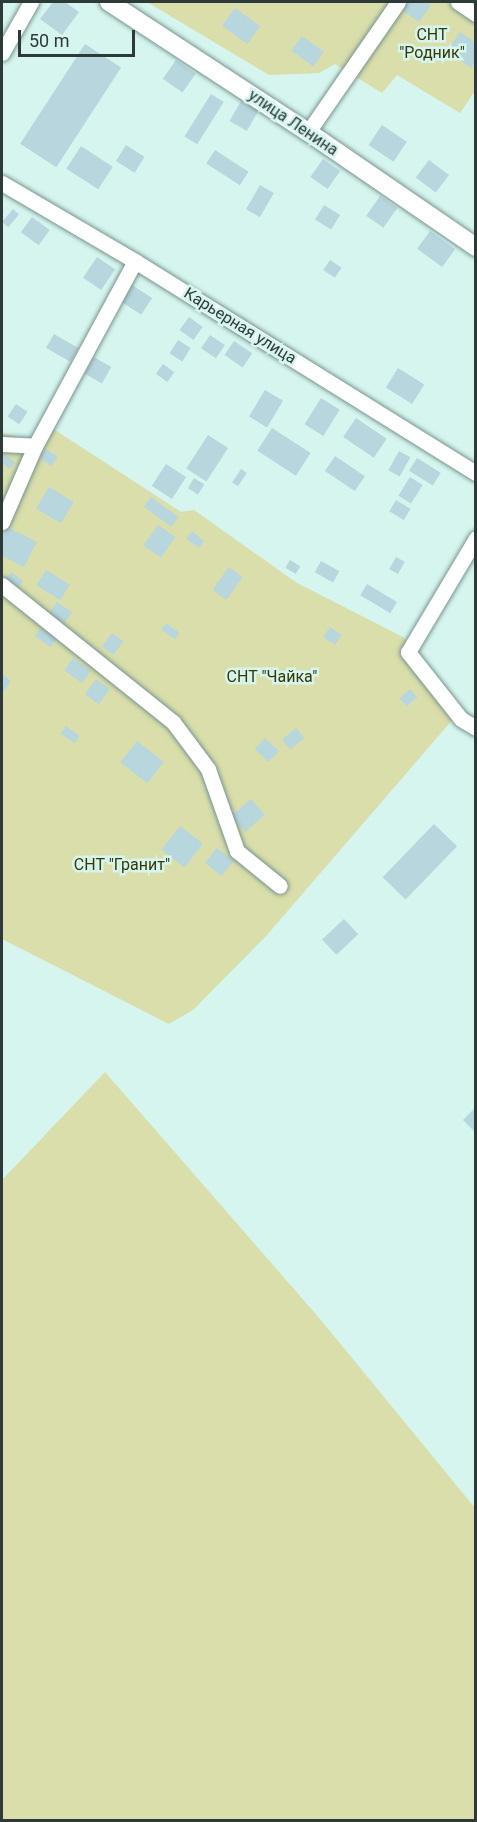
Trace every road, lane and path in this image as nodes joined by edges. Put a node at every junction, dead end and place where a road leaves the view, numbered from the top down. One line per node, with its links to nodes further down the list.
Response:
1 (32, 2): 6 (street)
2 (109, 2): 7 (street, улица Ленина)
3 (398, 2): 7 (street)
4 (458, 2): 5 (street)
5 (476, 14)
6 (2, 53)
7 (308, 132): 9 (street, улица Ленина)
8 (2, 183): 10 (street, Карьерная улица)
9 (476, 247)
10 (135, 261): 12 (street); 13 (street, Карьерная улица)
11 (2, 444): 12 (street)
12 (35, 446): 14 (street)
13 (476, 473)
14 (2, 522)
15 (476, 538): 17 (street)
16 (2, 585): 18 (street)
17 (476, 728)
18 (280, 886)

